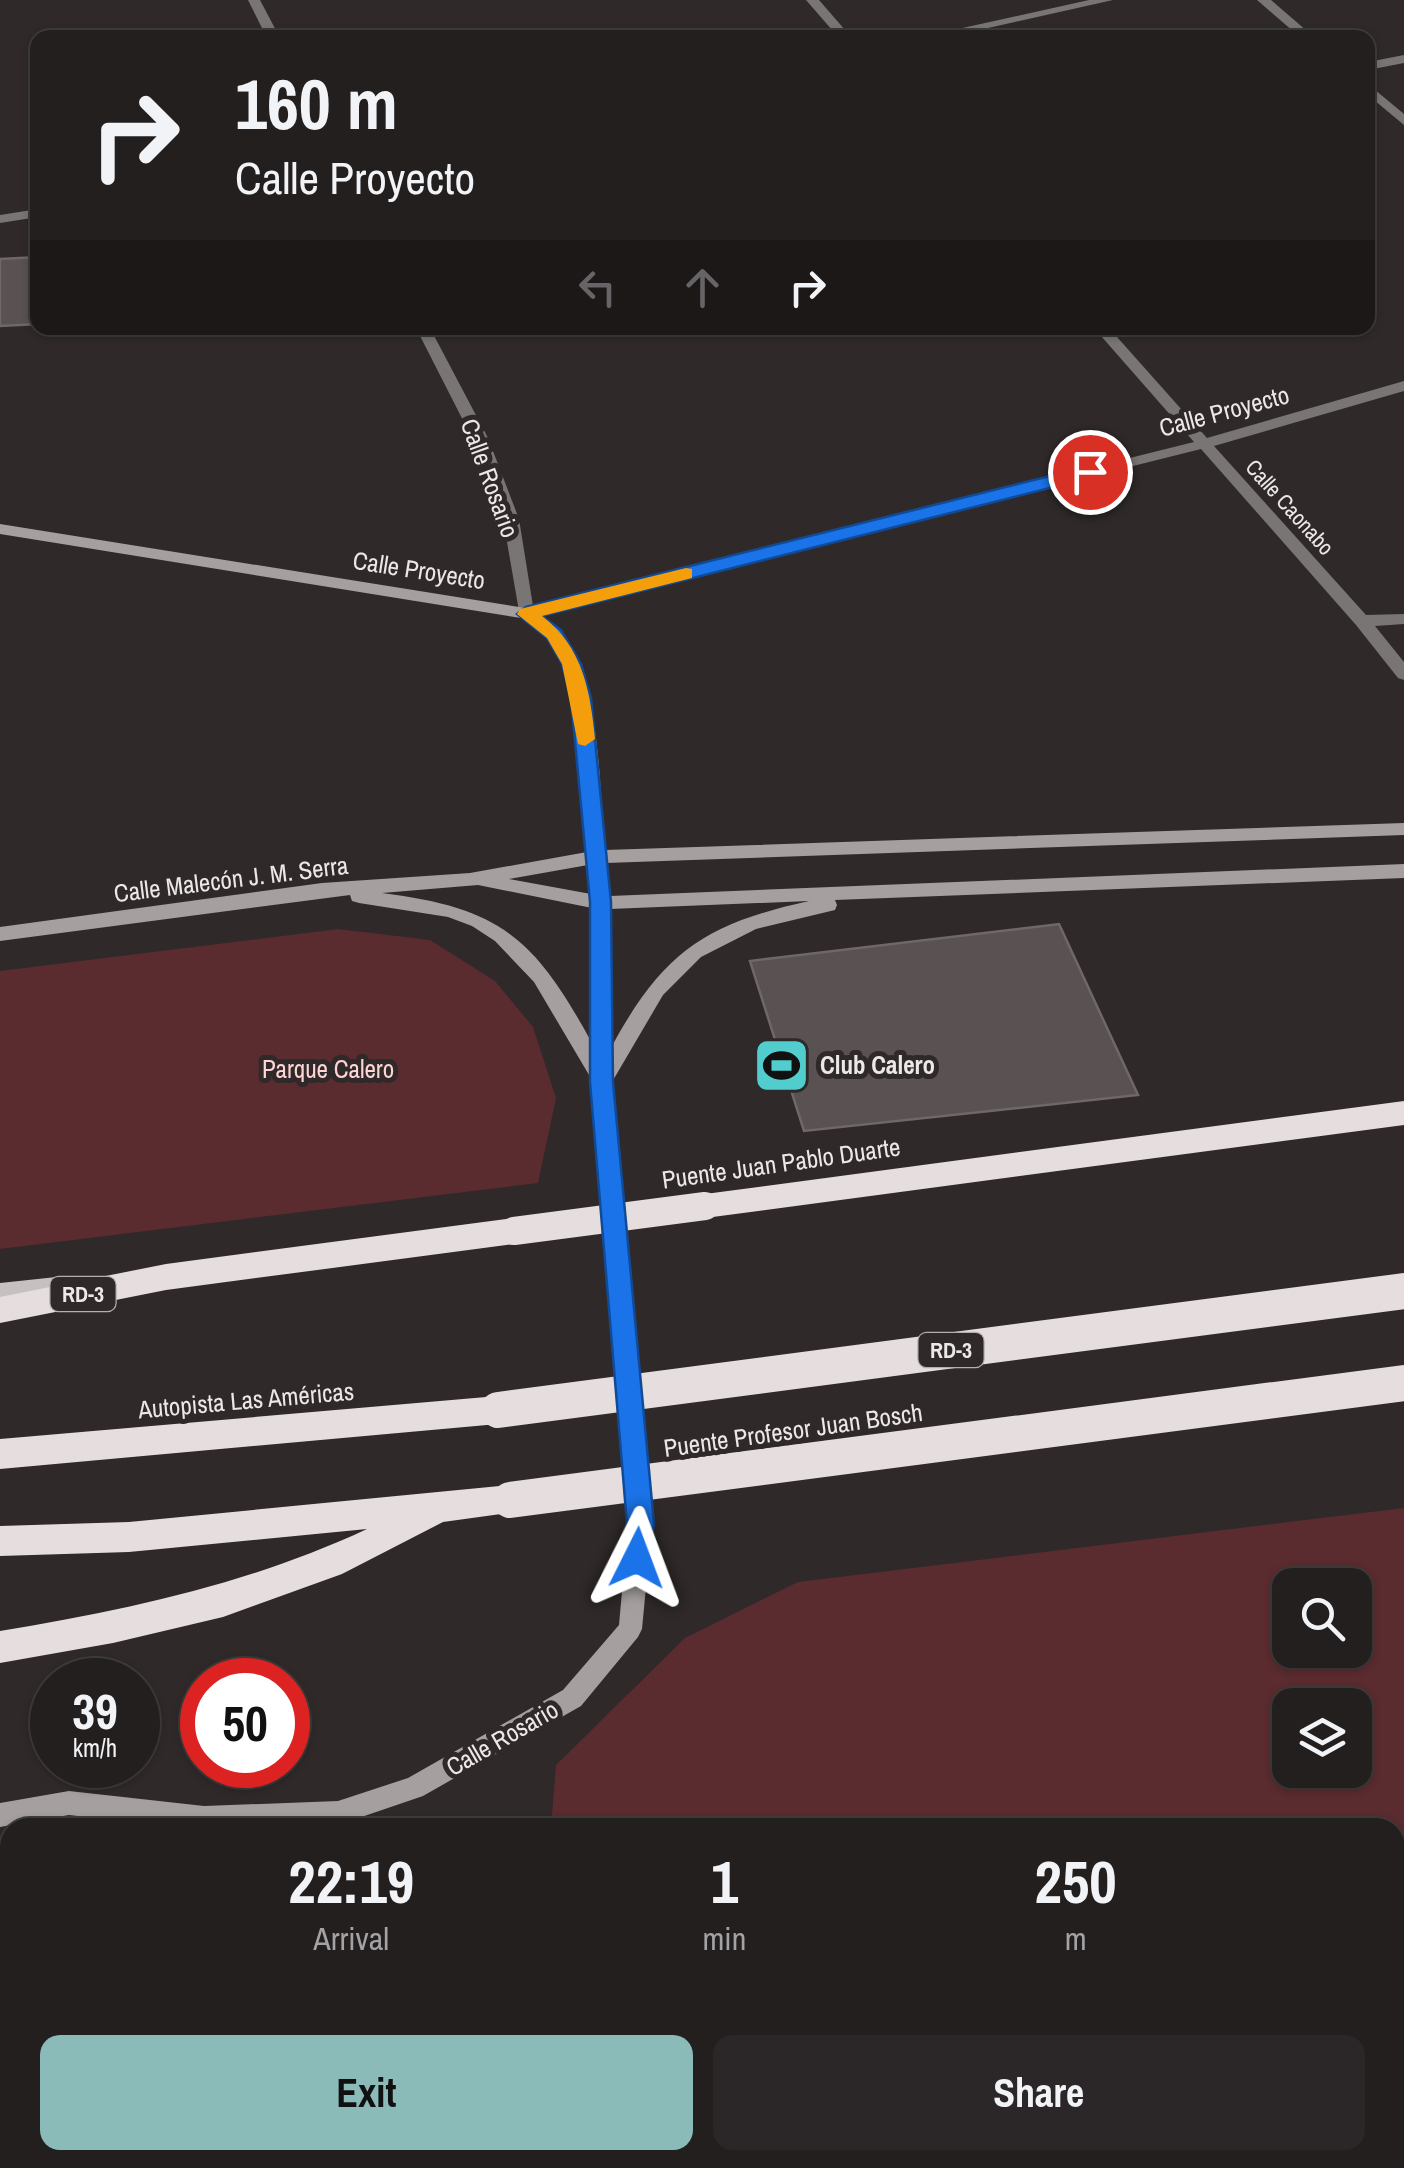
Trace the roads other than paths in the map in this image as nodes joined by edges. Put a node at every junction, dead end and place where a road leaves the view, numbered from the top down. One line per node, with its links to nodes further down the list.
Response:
1 (254, 0): 5 (street)
2 (812, 0): 6 (street)
3 (1107, 0): 7 (street)
4 (1262, 0): 8 (street)
5 (270, 30)
6 (839, 30)
7 (962, 30)
8 (1298, 30)
9 (1404, 60): 10 (street)
10 (1375, 65)
11 (1375, 94): 12 (street)
12 (1404, 121)
13 (30, 214): 14 (street)
14 (0, 219)
15 (427, 335): 20 (street, Calle Rosario)
16 (1107, 335): 18 (street, Calle Caonabo)
17 (1404, 386): 18 (street, Calle Proyecto)
18 (1203, 444): 20 (street, Calle Proyecto); 22 (street, Calle Caonabo)
19 (0, 529): 20 (main road, Calle Proyecto)
20 (526, 614): 25 (main road, Calle Rosario)
21 (1404, 619): 22 (street)
22 (1362, 621): 23 (street, Calle Caonabo)
23 (1404, 674)
24 (1404, 829): 25 (main road)
25 (595, 857): 27 (main road); 30 (main road, Calle Rosario)
26 (1404, 871): 29 (main road)
27 (470, 880): 28 (main road, Calle Malecón J. M. Serra); 30 (main road)
28 (322, 890): 31 (main road, Calle Malecón J. M. Serra); 32 (main road)
29 (926, 892): 30 (main road); 32 (main road)
30 (600, 902): 32 (main road, Calle Rosario)
31 (0, 934)
32 (602, 1082): 47 (main road, Calle Rosario)
33 (1404, 1113): 34 (highway, Puente Juan Pablo Duarte / RD-3, bridge)
34 (166, 1277): 36 (main road); 37 (highway, RD-3)
35 (1404, 1291): 39 (highway, Autopista Las Américas / RD-3, bridge)
36 (0, 1294)
37 (0, 1310)
38 (1404, 1383): 40 (highway, Puente Profesor Juan Bosch, bridge)
39 (0, 1454)
40 (440, 1506): 41 (highway, Puente Profesor Juan Bosch); 44 (highway)
41 (129, 1537): 42 (highway); 43 (main road)
42 (0, 1542)
43 (0, 1556)
44 (0, 1647)
45 (0, 1816): 46 (main road, Calle Rosario)
46 (204, 1818)
47 (342, 1818)

